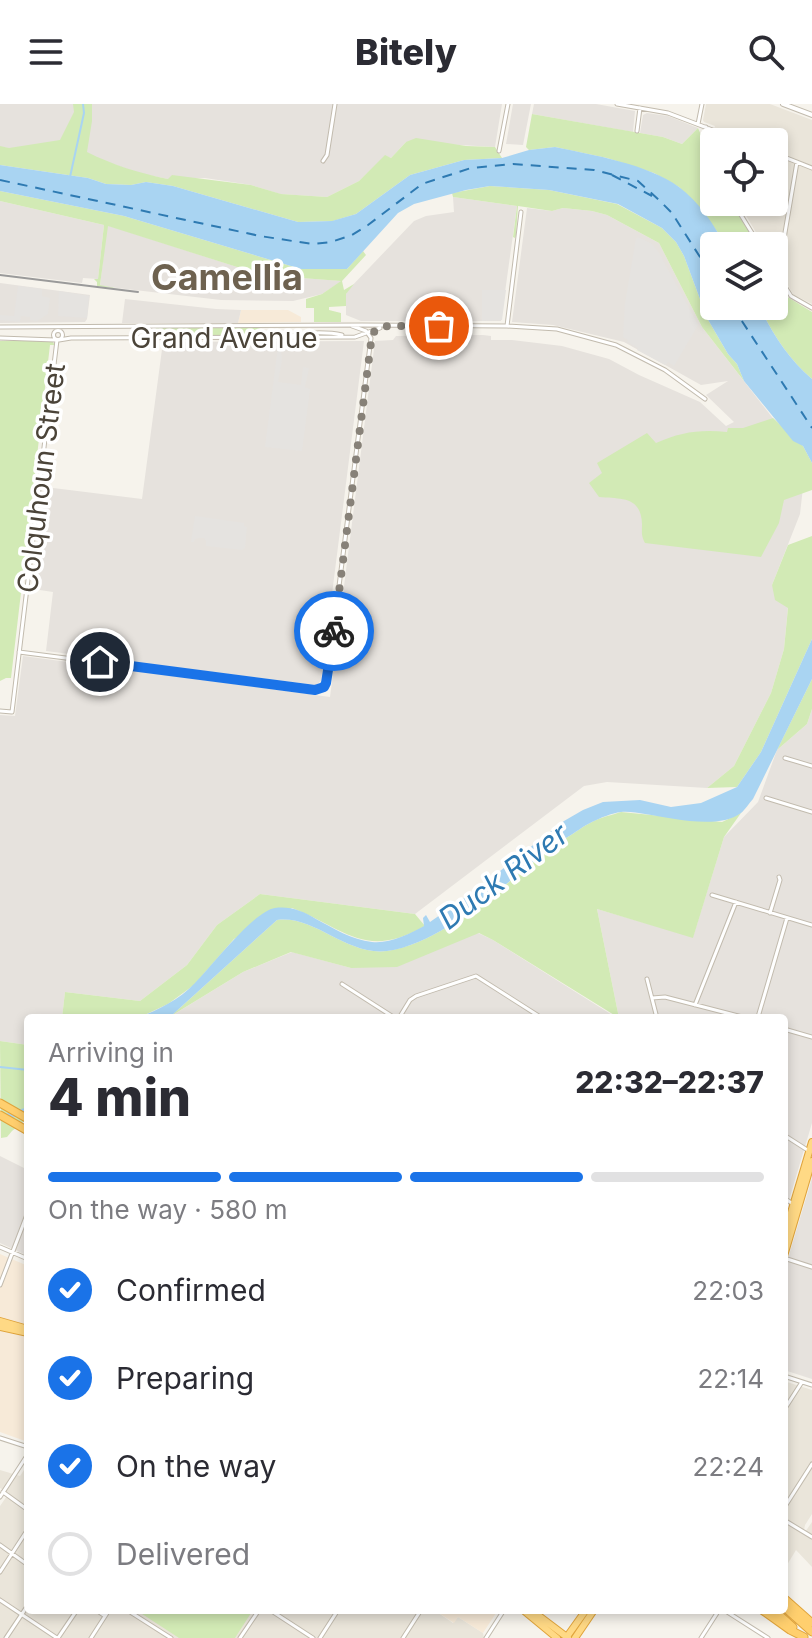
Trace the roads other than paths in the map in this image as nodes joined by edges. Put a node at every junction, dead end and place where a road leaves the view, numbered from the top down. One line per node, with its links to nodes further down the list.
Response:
1 (335, 104): 14 (street)
2 (508, 104): 12 (street)
3 (617, 104): 7 (street)
4 (702, 104): 9 (street)
5 (783, 104): 6 (street)
6 (798, 107): 8 (street)
7 (640, 108): 9 (street); 11 (street)
8 (812, 115)
9 (698, 124): 10 (street)
10 (706, 127)
11 (637, 131)
12 (499, 151)
13 (788, 158): 15 (street)
14 (323, 161)
15 (797, 162): 16 (street); 18 (street)
16 (812, 168)
17 (521, 212): 28 (street)
18 (785, 232)
19 (788, 292): 20 (street)
20 (812, 308)
21 (316, 325): 22 (street, Grand Avenue); 26 (street, Grand Avenue); 35 (street)
22 (345, 325): 27 (street, Grand Avenue); 34 (street); 36 (street)
23 (121, 326): 24 (street, Grand Avenue); 31 (street, Grand Avenue); 39 (street)
24 (150, 326): 25 (street, Grand Avenue); 40 (street)
25 (263, 326): 26 (street, Grand Avenue); 41 (street)
26 (283, 326): 42 (street)
27 (388, 326): 28 (street, Grand Avenue); 33 (street, Grand Avenue)
28 (507, 326): 45 (street, Grand Avenue)
29 (0, 327): 30 (street, Grand Avenue)
30 (34, 327): 31 (street, Grand Avenue); 32 (street, Grand Avenue)
31 (87, 327): 32 (street, Grand Avenue)
32 (58, 329): 43 (street, Colquhoun Street)
33 (376, 329): 34 (street, Grand Avenue); 44 (street)
34 (368, 332): 37 (street, Grand Avenue); 44 (street)
35 (316, 336): 36 (street, Grand Avenue); 42 (street, Grand Avenue)
36 (346, 337): 37 (street, Grand Avenue)
37 (355, 337): 44 (street)
38 (0, 338): 43 (street, Grand Avenue)
39 (121, 338): 40 (street, Grand Avenue); 43 (street, Grand Avenue)
40 (150, 338): 41 (street, Grand Avenue)
41 (267, 338): 42 (street, Grand Avenue)
42 (285, 338)
43 (57, 340): 46 (street, Colquhoun Street)
44 (370, 342): 46 (street)
45 (705, 399)
46 (19, 652): 47 (street, Colquhoun Street)
47 (0, 711)
48 (785, 758): 49 (street)
49 (812, 766)
50 (766, 798): 51 (street)
51 (812, 812)
52 (779, 877): 55 (street)
53 (712, 895): 54 (street)
54 (736, 902): 55 (street); 61 (street)
55 (770, 913): 56 (street)
56 (787, 918): 57 (street); 67 (street)
57 (812, 925)
58 (647, 979): 60 (street)
59 (342, 984): 62 (street)
60 (652, 998): 61 (street); 65 (street)
61 (695, 1005): 66 (street)
62 (391, 1014)
63 (400, 1014): 64 (street)
64 (536, 1014)
65 (656, 1014)
66 (730, 1014)
67 (758, 1014)
68 (788, 1030): 69 (street)
69 (812, 1037)
70 (0, 1103): 72 (highway)
71 (0, 1115): 73 (highway)
72 (24, 1117)
73 (24, 1129)
74 (788, 1138): 76 (street)
75 (812, 1142): 76 (highway)
76 (809, 1151): 79 (highway)
77 (812, 1161): 82 (highway)
78 (788, 1201): 79 (street)
79 (793, 1204): 81 (highway)
80 (24, 1222): 84 (street)
81 (788, 1222)
82 (788, 1243)
83 (0, 1247): 84 (street)
84 (11, 1253): 85 (street); 88 (street)
85 (24, 1258)
86 (788, 1258): 87 (street)
87 (812, 1267)
88 (0, 1285)
89 (0, 1324): 90 (highway)
90 (24, 1330)
91 (788, 1377): 92 (street)
92 (802, 1382): 93 (street); 94 (street)
93 (812, 1385)
94 (788, 1404)
95 (0, 1438): 96 (street)
96 (24, 1446)
97 (24, 1460): 99 (street)
98 (812, 1464): 100 (street)
99 (2, 1495): 101 (street)
100 (788, 1502)
101 (24, 1508)
102 (788, 1522): 104 (street)
103 (24, 1535): 106 (street)
104 (812, 1537)
105 (0, 1545): 106 (street)
106 (12, 1554): 107 (street); 108 (street)
107 (24, 1562)
108 (0, 1572)
109 (0, 1600): 129 (street)
110 (788, 1602): 131 (highway)
111 (788, 1611): 132 (highway)
112 (24, 1612): 129 (street)
113 (74, 1614): 137 (street)
114 (102, 1614): 130 (street)
115 (133, 1614): 134 (street)
116 (256, 1614): 139 (street)
117 (277, 1614): 140 (street)
118 (335, 1614): 140 (street)
119 (418, 1614): 141 (street)
120 (501, 1614): 142 (street)
121 (528, 1614): 133 (highway)
122 (536, 1614): 143 (highway)
123 (583, 1614): 143 (highway)
124 (591, 1614): 144 (highway)
125 (719, 1614): 145 (street)
126 (728, 1614): 135 (street)
127 (768, 1614): 146 (highway)
128 (778, 1614): 146 (highway)
129 (22, 1615): 136 (street); 137 (street)
130 (105, 1616): 138 (street)
131 (812, 1623)
132 (812, 1632)
133 (553, 1636)
134 (169, 1637)
135 (765, 1637)
136 (6, 1638)
137 (57, 1638)
138 (91, 1638)
139 (240, 1638)
140 (317, 1638)
141 (403, 1638)
142 (486, 1638)
143 (567, 1638)
144 (575, 1638)
145 (701, 1638)
146 (804, 1638)

